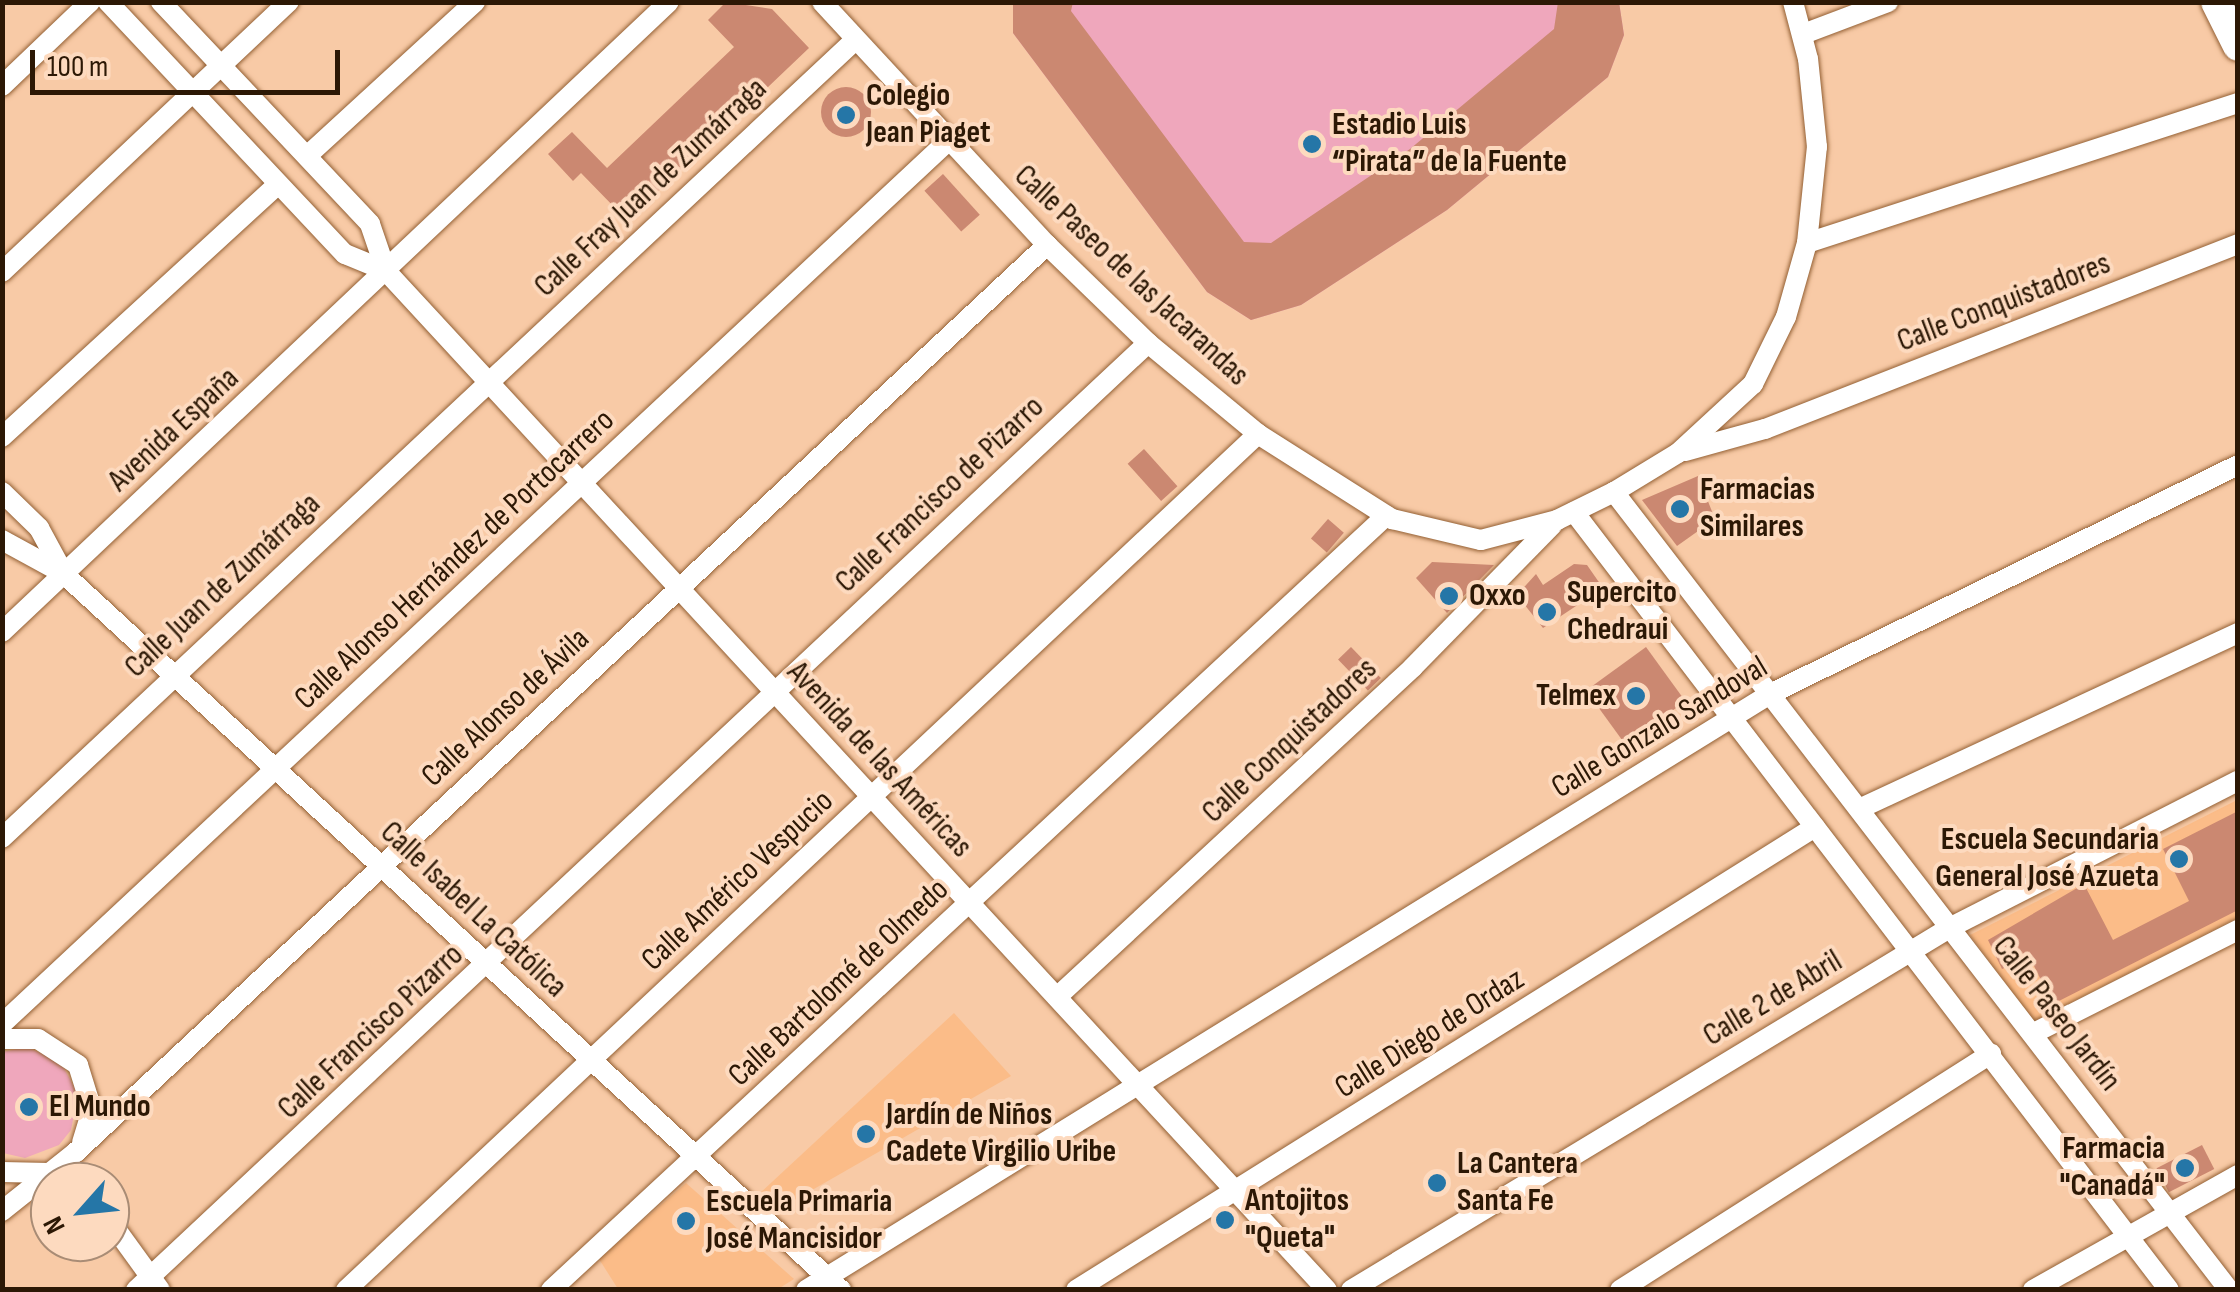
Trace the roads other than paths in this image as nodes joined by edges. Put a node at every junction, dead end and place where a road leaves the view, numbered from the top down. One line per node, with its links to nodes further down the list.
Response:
1 (90, 2): 15 (street)
2 (108, 2): 16 (street, Avenida de las Américas)
3 (161, 2): 14 (street, Avenida de las Américas)
4 (289, 2): 14 (street)
5 (475, 2): 19 (street)
6 (669, 2): 24 (street, Avenida España)
7 (822, 2): 12 (street, Calle Paseo de las Jacarandas)
8 (1793, 2): 11 (street)
9 (1888, 2): 11 (street)
10 (2216, 2): 13 (main road)
11 (1803, 34): 21 (street)
12 (855, 40): 18 (street, Calle Paseo de las Jacarandas); 27 (street, Calle Fray Juan de Zumárraga)
13 (2238, 46)
14 (222, 64): 16 (street); 19 (street, Avenida de las Américas)
15 (2, 86)
16 (191, 92): 20 (street, Avenida de las Américas); 25 (street)
17 (2238, 103): 21 (street)
18 (949, 140): 23 (street, Calle Paseo de las Jacarandas); 32 (street, Calle Alonso Hernández de Portocarrero)
19 (307, 156): 24 (street, Avenida de las Américas)
20 (276, 185): 24 (street, Avenida de las Américas); 29 (street)
21 (1806, 243): 30 (street)
22 (2238, 244): 30 (street, Calle Conquistadores)
23 (1047, 245): 26 (street, Calle Paseo de las Jacarandas); 39 (street, Calle Alonso de Ávila)
24 (386, 271): 27 (street, Avenida de las Américas); 38 (street, Avenida España)
25 (2, 272)
26 (1148, 343): 28 (street, Calle Paseo de las Jacarandas); 43 (street, Calle Francisco de Pizarro)
27 (487, 381): 32 (street, Avenida de las Américas); 42 (street, Calle Juan de Zumárraga)
28 (1258, 434): 35 (street, Calle Paseo de las Jacarandas); 48 (street, Calle Américo Vespucio)
29 (2, 437)
30 (1678, 453): 34 (street, Calle Paseo de las Jacarandas)
31 (2238, 465): 44 (street, Calle Gonzalo Sandoval)
32 (582, 483): 39 (street, Avenida de las Américas); 46 (street, Calle Alonso Hernández de Portocarrero)
33 (2, 492): 38 (street, Calle Isabel La Católica)
34 (1614, 492): 36 (street, Calle Paseo de las Jacarandas); 44 (street, Calle Paseo Jardín)
35 (1386, 516): 36 (street, Calle Paseo de las Jacarandas); 53 (street, Calle Bartolomé de Olmedo)
36 (1566, 516): 45 (street); 58 (street, Calle Conquistadores)
37 (2, 540): 38 (street, Calle Isabel La Católica)
38 (64, 574): 40 (street, Avenida España); 42 (street, Calle Isabel La Católica)
39 (678, 587): 43 (street, Avenida de las Américas); 52 (street, Calle Alonso de Ávila)
40 (2, 632)
41 (2238, 632): 49 (street)
42 (172, 674): 46 (street, Calle Isabel La Católica); 51 (street, Calle Juan de Zumárraga)
43 (774, 690): 48 (street, Avenida de las Américas); 57 (street, Calle Francisco Pizarro)
44 (1770, 694): 45 (street, Calle Gonzalo Sandoval); 49 (street, Calle Paseo Jardín)
45 (1735, 717): 50 (street); 64 (street, Calle Gonzalo Sandoval)
46 (276, 769): 52 (street, Calle Isabel La Católica); 59 (street, Calle Alonso Hernández de Portocarrero)
47 (2238, 782): 54 (street, Calle 2 de Abril)
48 (872, 797): 53 (street, Avenida de las Américas); 63 (street, Calle Américo Vespucio)
49 (1861, 808): 54 (street, Calle Paseo Jardín)
50 (1815, 827): 56 (street); 71 (street, Calle Diego de Ordaz)
51 (2, 838)
52 (381, 866): 57 (street, Calle Isabel La Católica); 66 (street, Calle Alonso de Ávila)
53 (970, 903): 58 (street, Avenida de las Américas); 65 (street, Calle Bartolomé de Olmedo)
54 (1951, 927): 56 (street, Calle 2 de Abril); 60 (street, Calle Paseo Jardín)
55 (2238, 930): 60 (street)
56 (1912, 950): 62 (street); 83 (street, Calle 2 de Abril)
57 (488, 964): 63 (street, Calle Isabel La Católica); 77 (street, Calle Francisco Pizarro)
58 (1057, 998): 64 (street, Avenida de las Américas)
59 (2, 1024)
60 (2034, 1033): 73 (street, Calle Paseo Jardín)
61 (2, 1039): 66 (street)
62 (1991, 1054): 74 (street); 84 (street)
63 (591, 1059): 65 (street, Calle Isabel La Católica); 78 (street, Calle Américo Vespucio)
64 (1136, 1083): 71 (street, Avenida de las Américas); 76 (street, Calle Gonzalo Sandoval)
65 (696, 1156): 76 (street, Calle Isabel La Católica); 79 (street, Calle Bartolomé de Olmedo)
66 (63, 1162)
67 (30, 1167): 68 (street)
68 (2, 1172)
69 (2238, 1175): 73 (street)
70 (30, 1189): 72 (street, Calle Alonso de Ávila)
71 (1236, 1191): 81 (street, Calle Diego de Ordaz); 82 (street, Avenida de las Américas)
72 (2, 1211)
73 (2168, 1211): 74 (street); 87 (street, Calle Paseo Jardín)
74 (2128, 1235): 85 (street); 86 (street)
75 (130, 1254): 77 (street)
76 (834, 1283): 80 (street, Calle Gonzalo Sandoval)
77 (149, 1285)
78 (346, 1290)
79 (551, 1290)
80 (806, 1290)
81 (1076, 1290)
82 (1327, 1290)
83 (1351, 1290)
84 (1620, 1290)
85 (2032, 1290)
86 (2169, 1290)
87 (2229, 1290)

